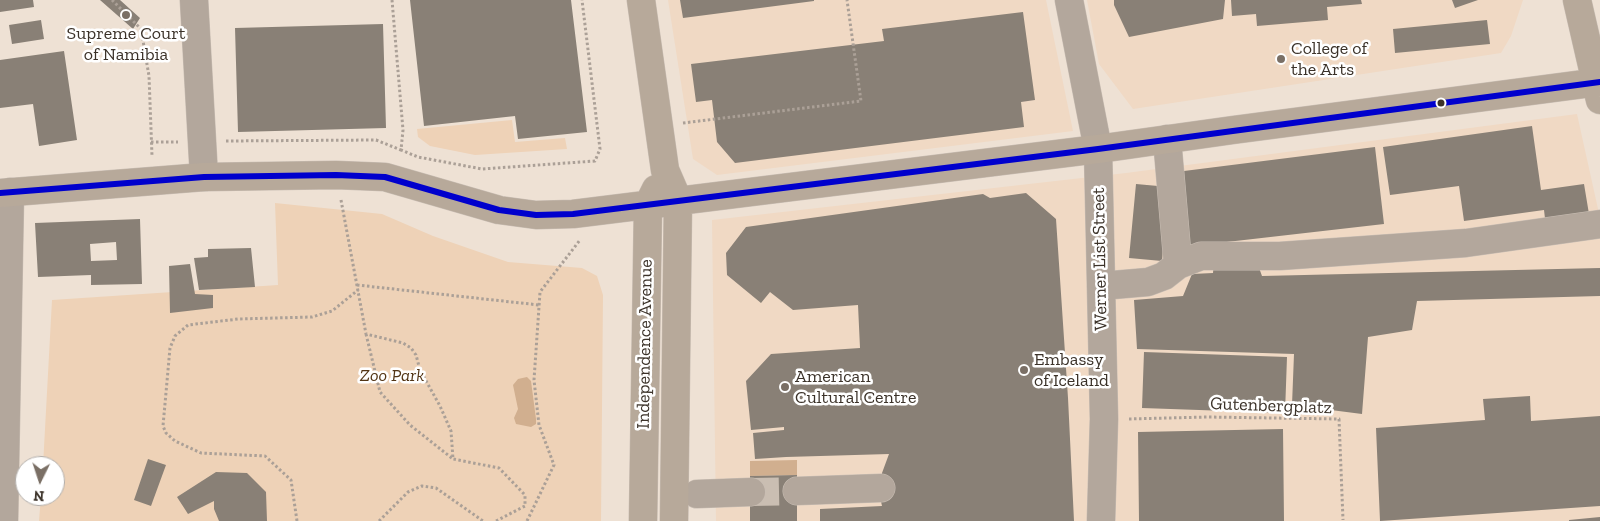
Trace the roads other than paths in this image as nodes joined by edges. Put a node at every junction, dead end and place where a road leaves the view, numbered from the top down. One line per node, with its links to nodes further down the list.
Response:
1 (194, 0): 9 (street)
2 (641, 0): 8 (main road, Independence Avenue)
3 (1069, 0): 7 (street, Werner List Street)
4 (1577, 0): 5 (main road)
5 (1599, 89): 6 (main road)
6 (1167, 139): 7 (main road); 14 (street)
7 (1098, 149): 11 (main road); 15 (street, Werner List Street)
8 (665, 170): 11 (main road, Independence Avenue); 12 (main road, Independence Avenue)
9 (204, 177): 10 (main road); 12 (main road)
10 (5, 193): 20 (street)
11 (678, 200): 12 (main road); 22 (main road, Independence Avenue)
12 (648, 205): 21 (main road, Independence Avenue)
13 (1600, 224): 14 (street)
14 (1178, 265): 15 (street)
15 (1101, 286): 23 (street, Werner List Street)
16 (881, 488): 17 (street)
17 (797, 491)
18 (751, 492): 19 (street)
19 (696, 494)
20 (4, 521)
21 (643, 521)
22 (674, 521)
23 (1101, 521)

